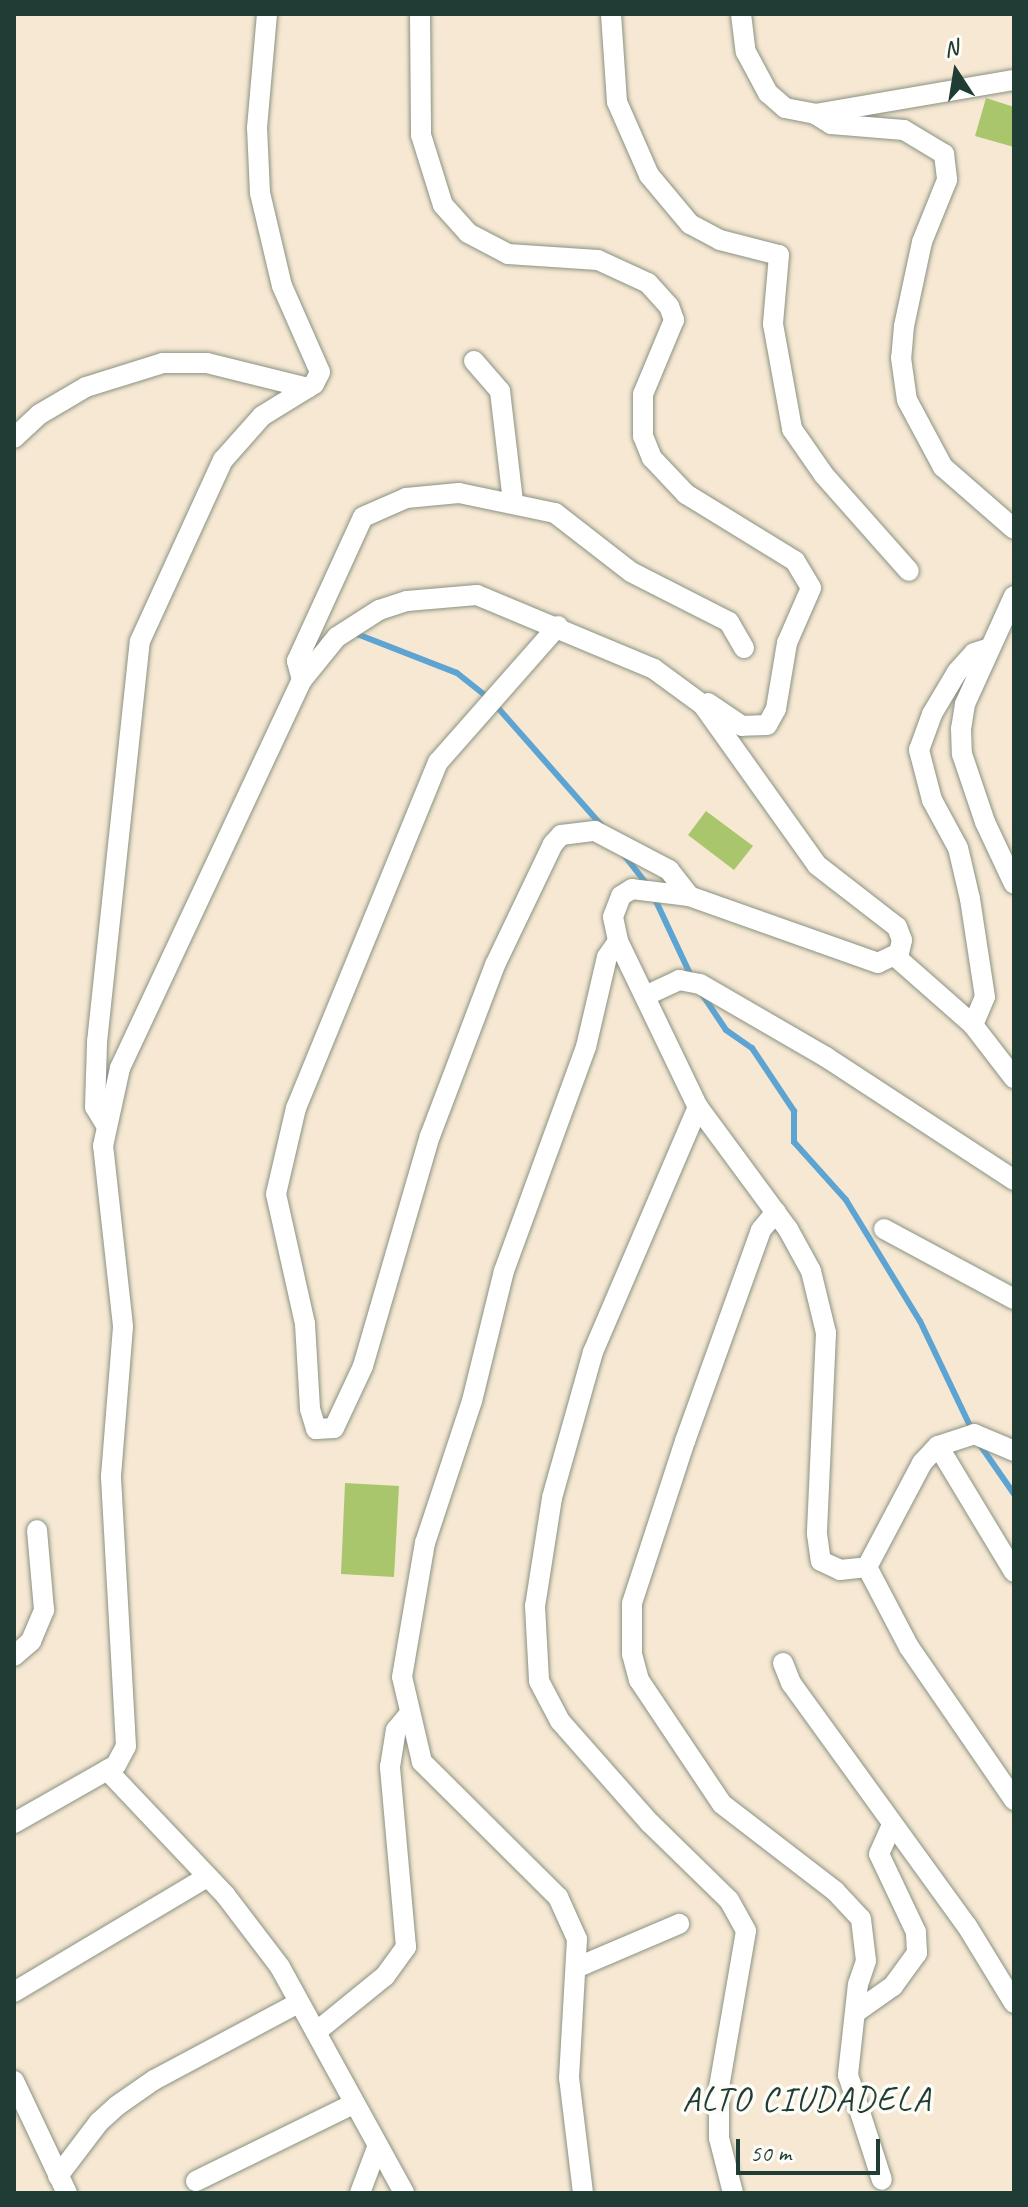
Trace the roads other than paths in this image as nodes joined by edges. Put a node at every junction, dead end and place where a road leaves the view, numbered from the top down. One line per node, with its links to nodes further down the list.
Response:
1 (267, 14): 8 (street)
2 (611, 14): 12 (street)
3 (741, 14): 6 (street)
4 (417, 20): 18 (street)
5 (1014, 80): 6 (street)
6 (815, 114): 11 (street)
7 (474, 361): 10 (street)
8 (308, 388): 9 (street); 27 (street)
9 (14, 438)
10 (513, 502): 15 (street); 17 (street)
11 (1014, 529)
12 (909, 571)
13 (1014, 596): 16 (street)
14 (558, 626): 17 (street); 18 (street); 20 (street)
15 (744, 648)
16 (987, 649): 19 (street); 24 (street)
17 (302, 680): 27 (street)
18 (703, 705): 22 (street)
19 (1014, 884)
20 (689, 896): 21 (street); 22 (street)
21 (618, 941): 23 (street); 39 (street)
22 (896, 957): 24 (street)
23 (645, 996): 26 (street); 28 (street)
24 (973, 1025): 25 (street)
25 (1014, 1078)
26 (698, 1107): 29 (street); 61 (street)
27 (106, 1125): 40 (street)
28 (1014, 1180)
29 (776, 1212): 35 (street); 50 (street)
30 (884, 1229): 31 (street)
31 (1014, 1299)
32 (938, 1446): 33 (street); 35 (street); 36 (street)
33 (1014, 1451)
34 (37, 1530): 37 (street)
35 (867, 1567): 41 (street)
36 (1014, 1572)
37 (14, 1656)
38 (783, 1663): 43 (street)
39 (407, 1717): 46 (street); 51 (street)
40 (107, 1770): 42 (street); 44 (street)
41 (1014, 1800)
42 (14, 1823)
43 (891, 1827): 49 (street); 50 (street)
44 (207, 1877): 47 (street); 48 (street)
45 (679, 1924): 46 (street)
46 (578, 1967): 60 (street)
47 (14, 1992)
48 (298, 2003): 51 (street); 57 (street)
49 (1014, 2003)
50 (859, 2010): 55 (street)
51 (316, 2032): 53 (street)
52 (14, 2081): 57 (street)
53 (353, 2104): 54 (street); 56 (street)
54 (378, 2145): 58 (street); 59 (street)
55 (882, 2180)
56 (196, 2181)
57 (62, 2185)
58 (360, 2193)
59 (404, 2193)
60 (583, 2193)
61 (733, 2193)

